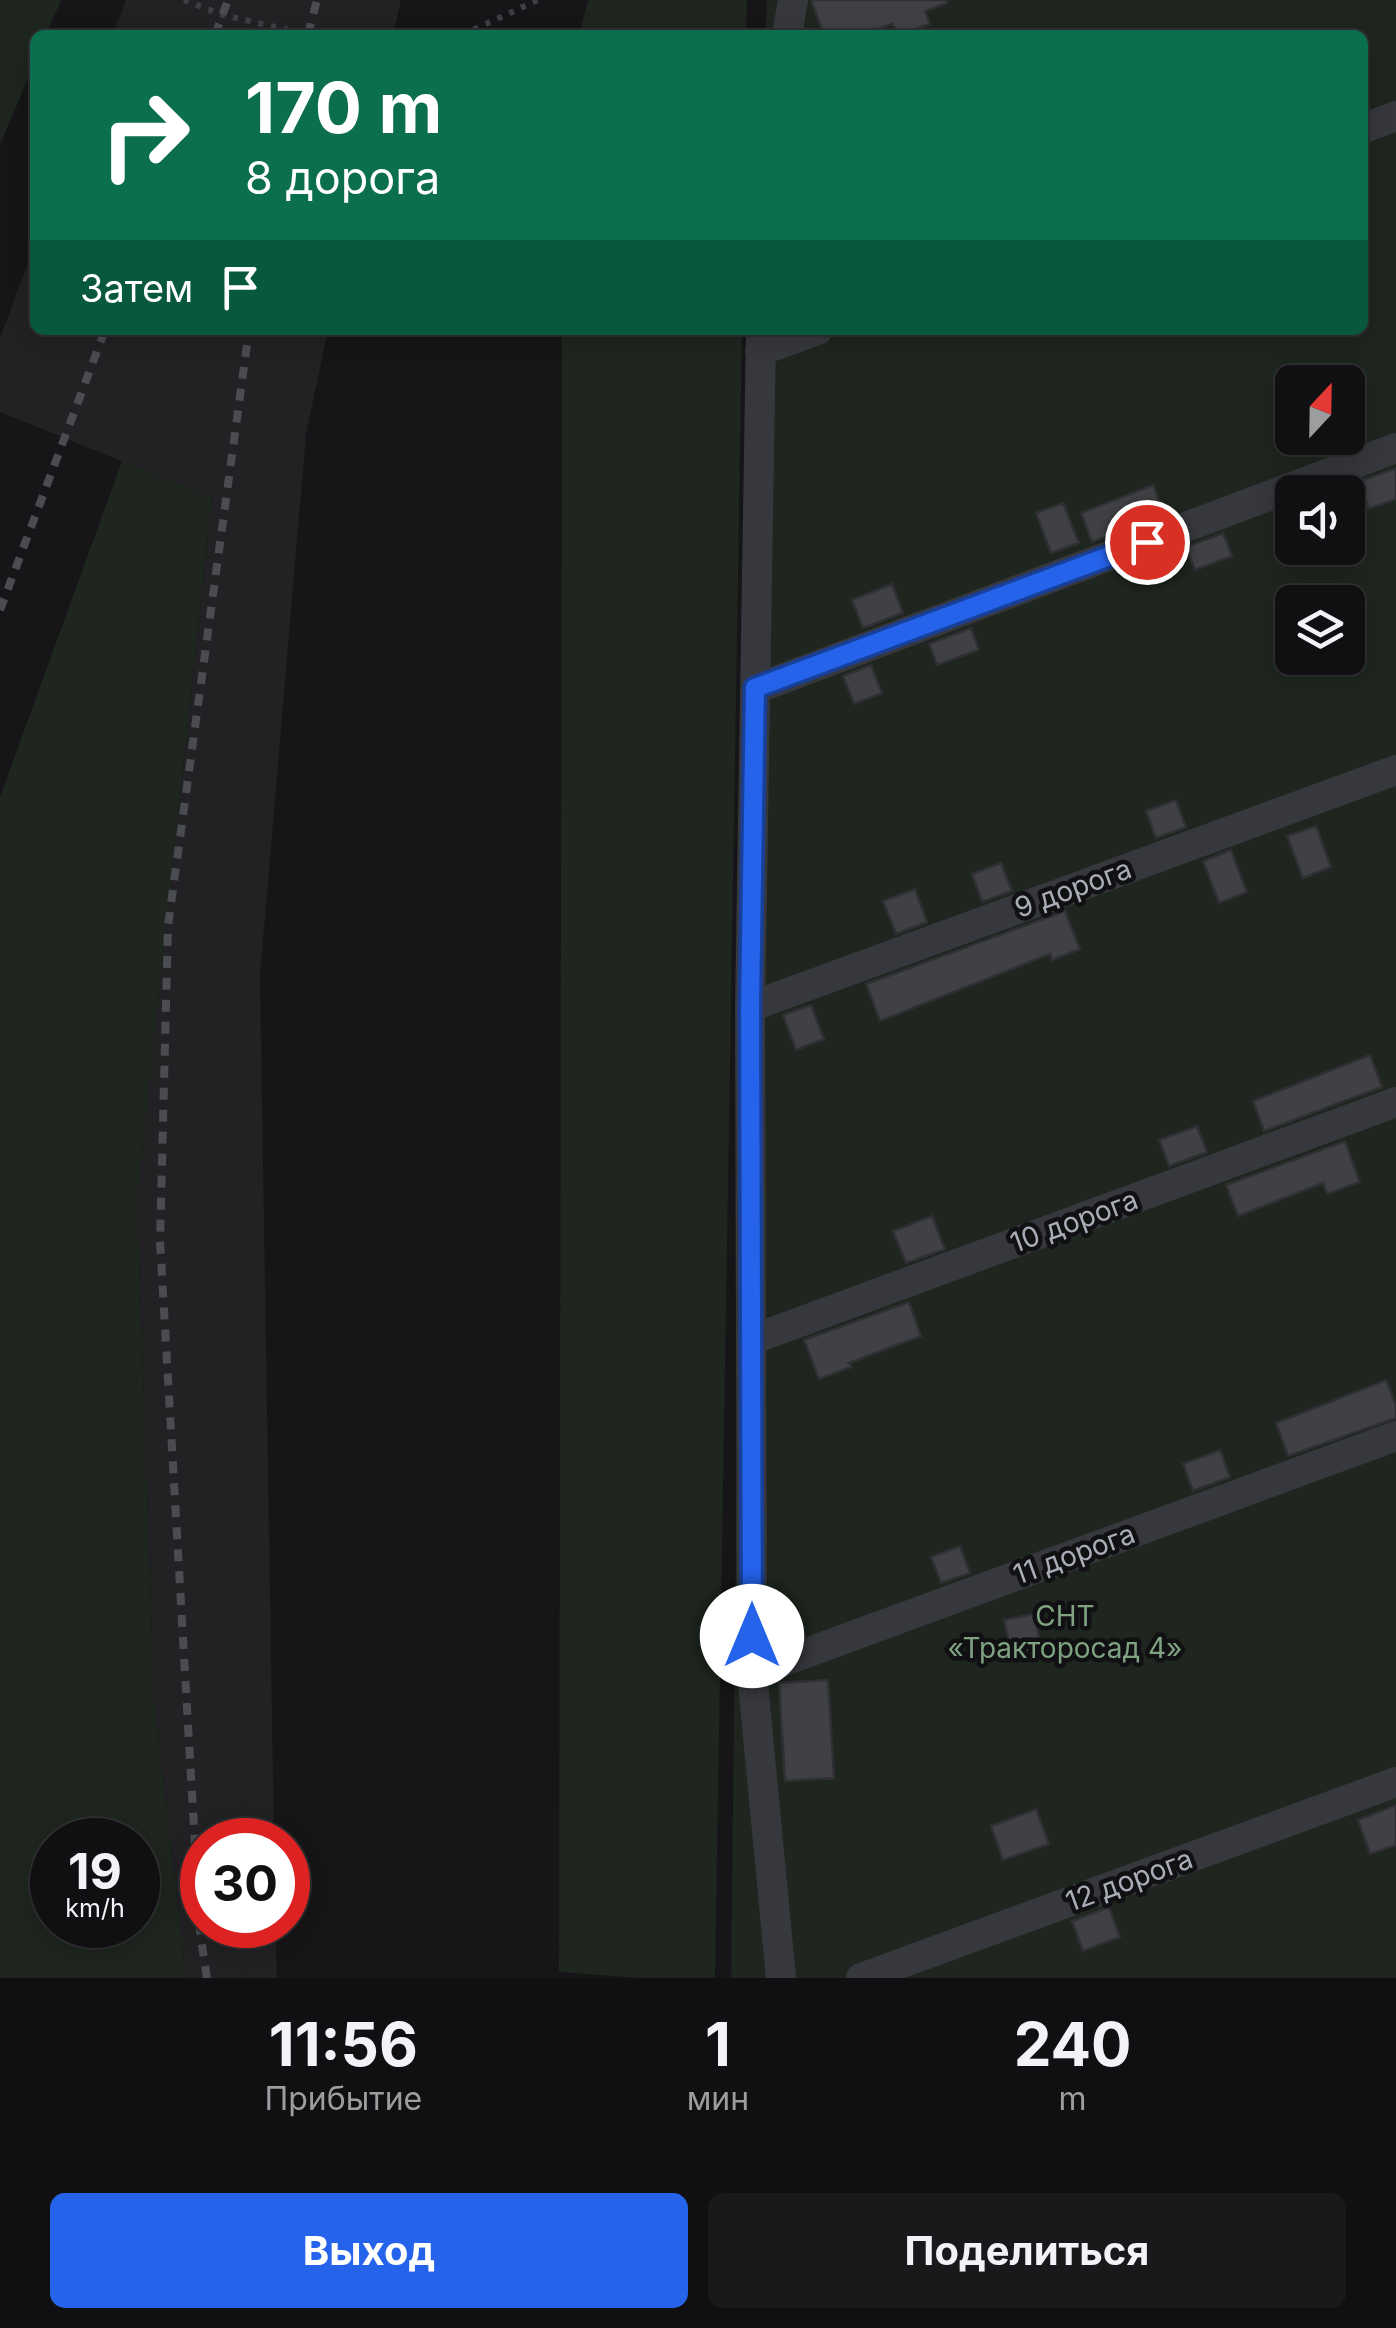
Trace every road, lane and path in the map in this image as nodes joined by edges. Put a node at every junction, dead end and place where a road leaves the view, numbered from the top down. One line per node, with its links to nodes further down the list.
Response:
1 (184, 0): 4 (path)
2 (538, 0): 5 (path)
3 (793, 0): 6 (street)
4 (288, 30)
5 (473, 30)
6 (788, 30)
7 (1396, 116): 8 (street)
8 (1368, 127)
9 (792, 335): 10 (street)
10 (761, 341): 12 (street)
11 (1396, 448): 12 (street)
12 (755, 688): 14 (street)
13 (1396, 770): 14 (street, 9 дорога)
14 (750, 1007): 16 (street)
15 (1396, 1102): 16 (street, 10 дорога)
16 (751, 1340): 18 (street)
17 (1396, 1436): 18 (street, 11 дорога)
18 (752, 1673): 20 (street)
19 (1396, 1782): 21 (street, 12 дорога)
20 (780, 1978)
21 (862, 1978)

